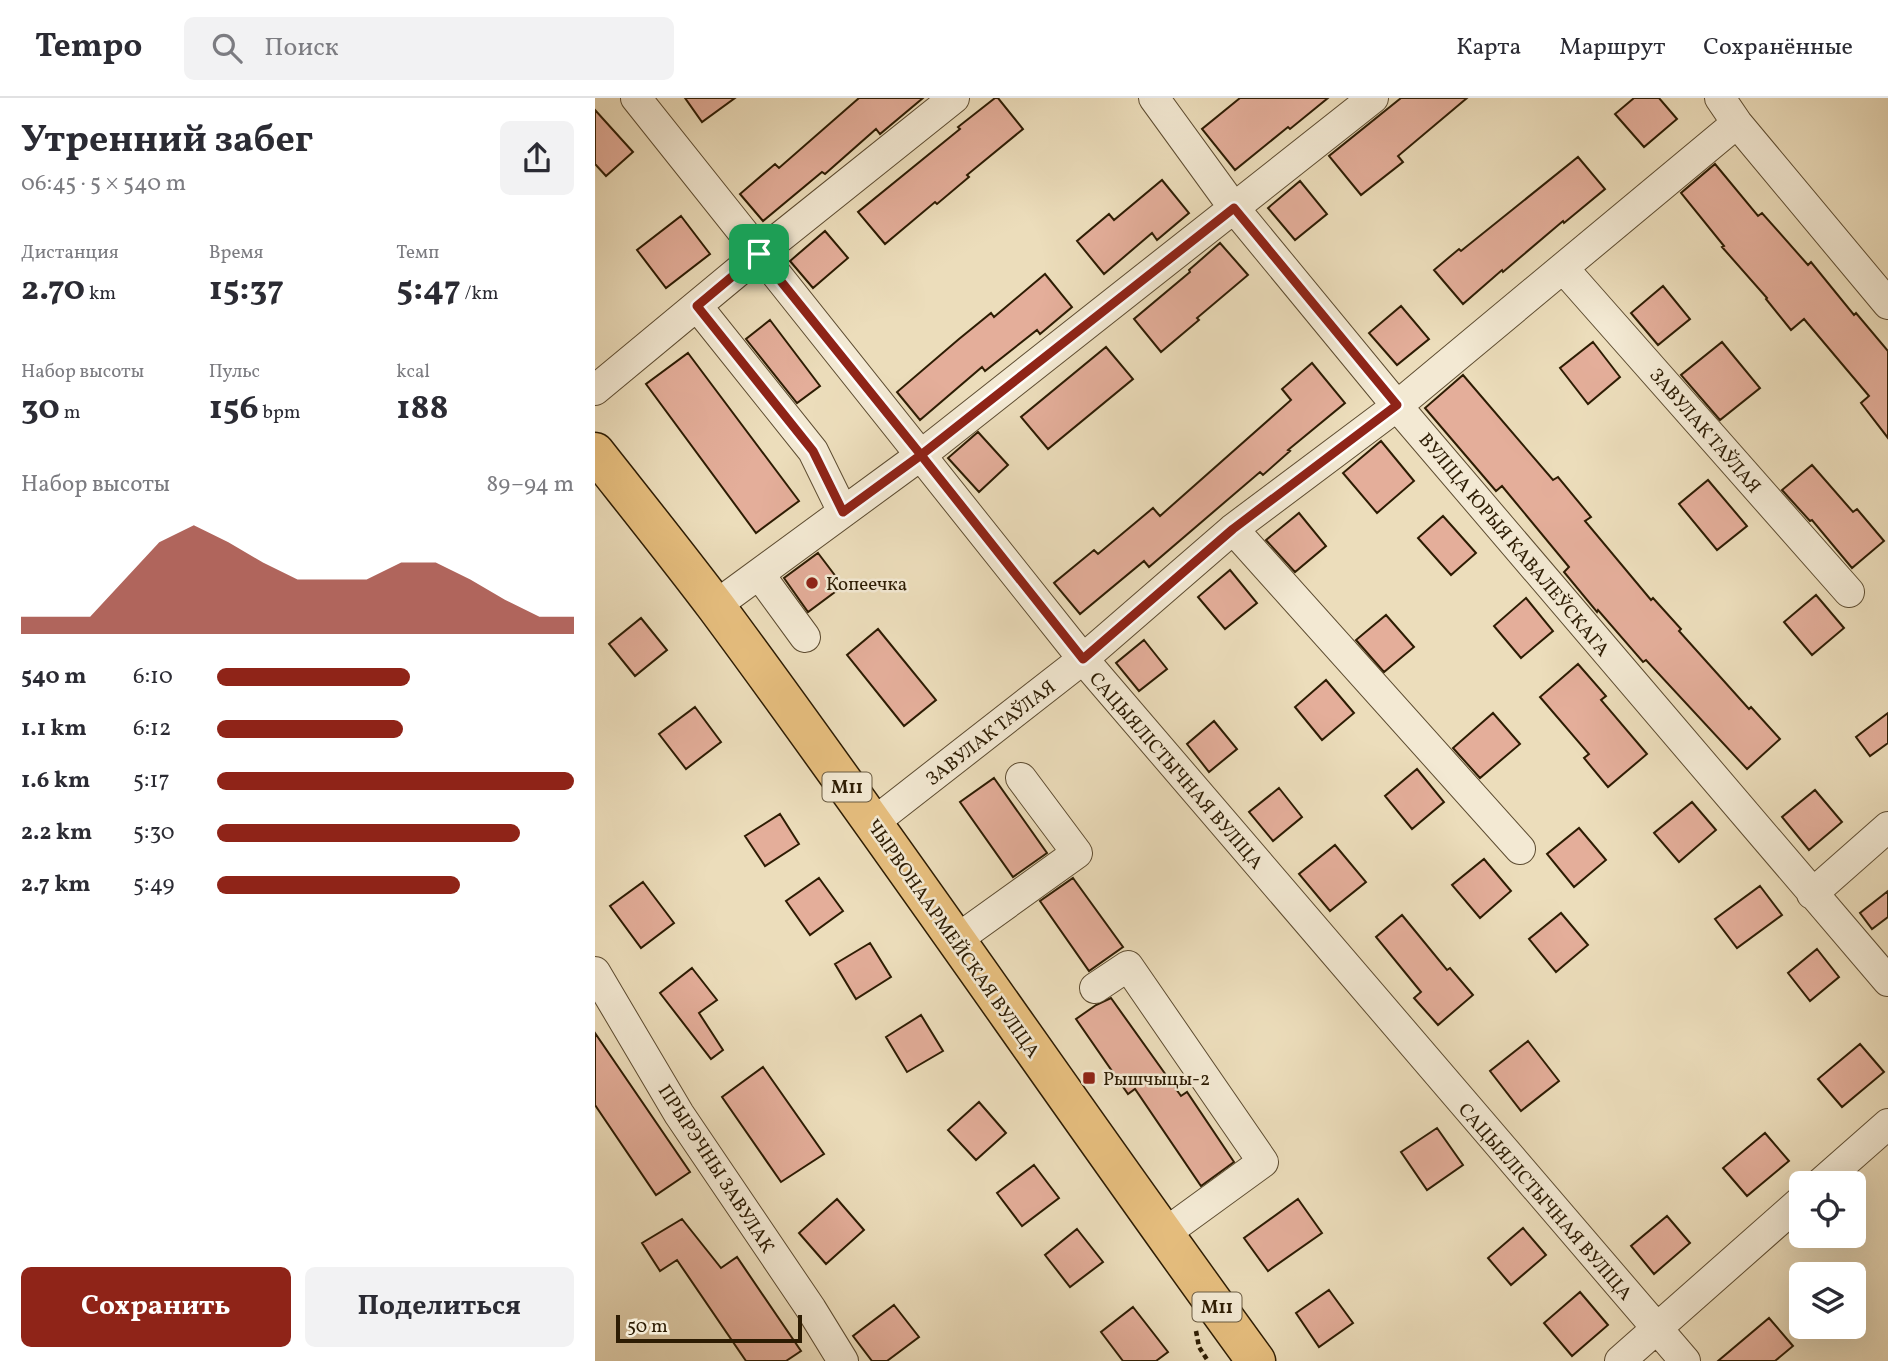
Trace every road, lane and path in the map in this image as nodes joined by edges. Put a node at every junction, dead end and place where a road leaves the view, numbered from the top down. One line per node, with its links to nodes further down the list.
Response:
1 (636, 98): 8 (street, САЦЫЯЛІСТЫЧНАЯ ВУЛІЦА)
2 (954, 98): 8 (street)
3 (1154, 98): 7 (street, ВУЛІЦА ЮРЫЯ КАВАЛЕЎСКАГА)
4 (1373, 98): 7 (street)
5 (1720, 98): 6 (street)
6 (1737, 123): 9 (street, ЗАВУЛАК ТАЎЛАЯ); 10 (street)
7 (1234, 208): 13 (street, ВУЛІЦА ЮРЫЯ КАВАЛЕЎСКАГА); 15 (street)
8 (759, 254): 11 (street); 15 (street, САЦЫЯЛІСТЫЧНАЯ ВУЛІЦА)
9 (1563, 268): 13 (street, ЗАВУЛАК ТАЎЛАЯ); 19 (street, ЗАВУЛАК ТАЎЛАЯ)
10 (1888, 304)
11 (697, 306): 12 (street); 16 (street)
12 (595, 390)
13 (1397, 405): 17 (street, ЗАВУЛАК ТАЎЛАЯ); 27 (street, ВУЛІЦА ЮРЫЯ КАВАЛЕЎСКАГА)
14 (595, 452): 20 (highway, ЧЫРВОНААРМЕЙСКАЯ ВУЛІЦА / М11)
15 (921, 455): 16 (street); 22 (street, САЦЫЯЛІСТЫЧНАЯ ВУЛІЦА)
16 (843, 512): 18 (street)
17 (1233, 529): 22 (street, ЗАВУЛАК ТАЎЛАЯ); 26 (street)
18 (758, 574): 20 (street); 21 (street)
19 (1849, 592)
20 (715, 606): 24 (highway, ЧЫРВОНААРМЕЙСКАЯ ВУЛІЦА / М11)
21 (805, 637)
22 (1083, 659): 24 (street, ЗАВУЛАК ТАЎЛАЯ); 36 (street, САЦЫЯЛІСТЫЧНАЯ ВУЛІЦА)
23 (1021, 778): 28 (street)
24 (873, 823): 28 (highway, ЧЫРВОНААРМЕЙСКАЯ ВУЛІЦА / М11)
25 (1888, 827): 27 (street)
26 (1520, 849)
27 (1812, 894): 30 (street, ВУЛІЦА ЮРЫЯ КАВАЛЕЎСКАГА)
28 (956, 940): 35 (highway, ЧЫРВОНААРМЕЙСКАЯ ВУЛІЦА / М11)
29 (595, 972): 37 (street, ПРЫРЭЧНЫ ЗАВУЛАК)
30 (1888, 981)
31 (1095, 988): 35 (street)
32 (1888, 1124): 33 (street)
33 (1835, 1171)
34 (1789, 1212): 36 (street)
35 (1164, 1234): 38 (highway, ЧЫРВОНААРМЕЙСКАЯ ВУЛІЦА / М11)
36 (1656, 1329): 39 (street); 40 (street, САЦЫЯЛІСТЫЧНАЯ ВУЛІЦА)
37 (843, 1361)
38 (1256, 1361)
39 (1620, 1361)
40 (1685, 1361)

